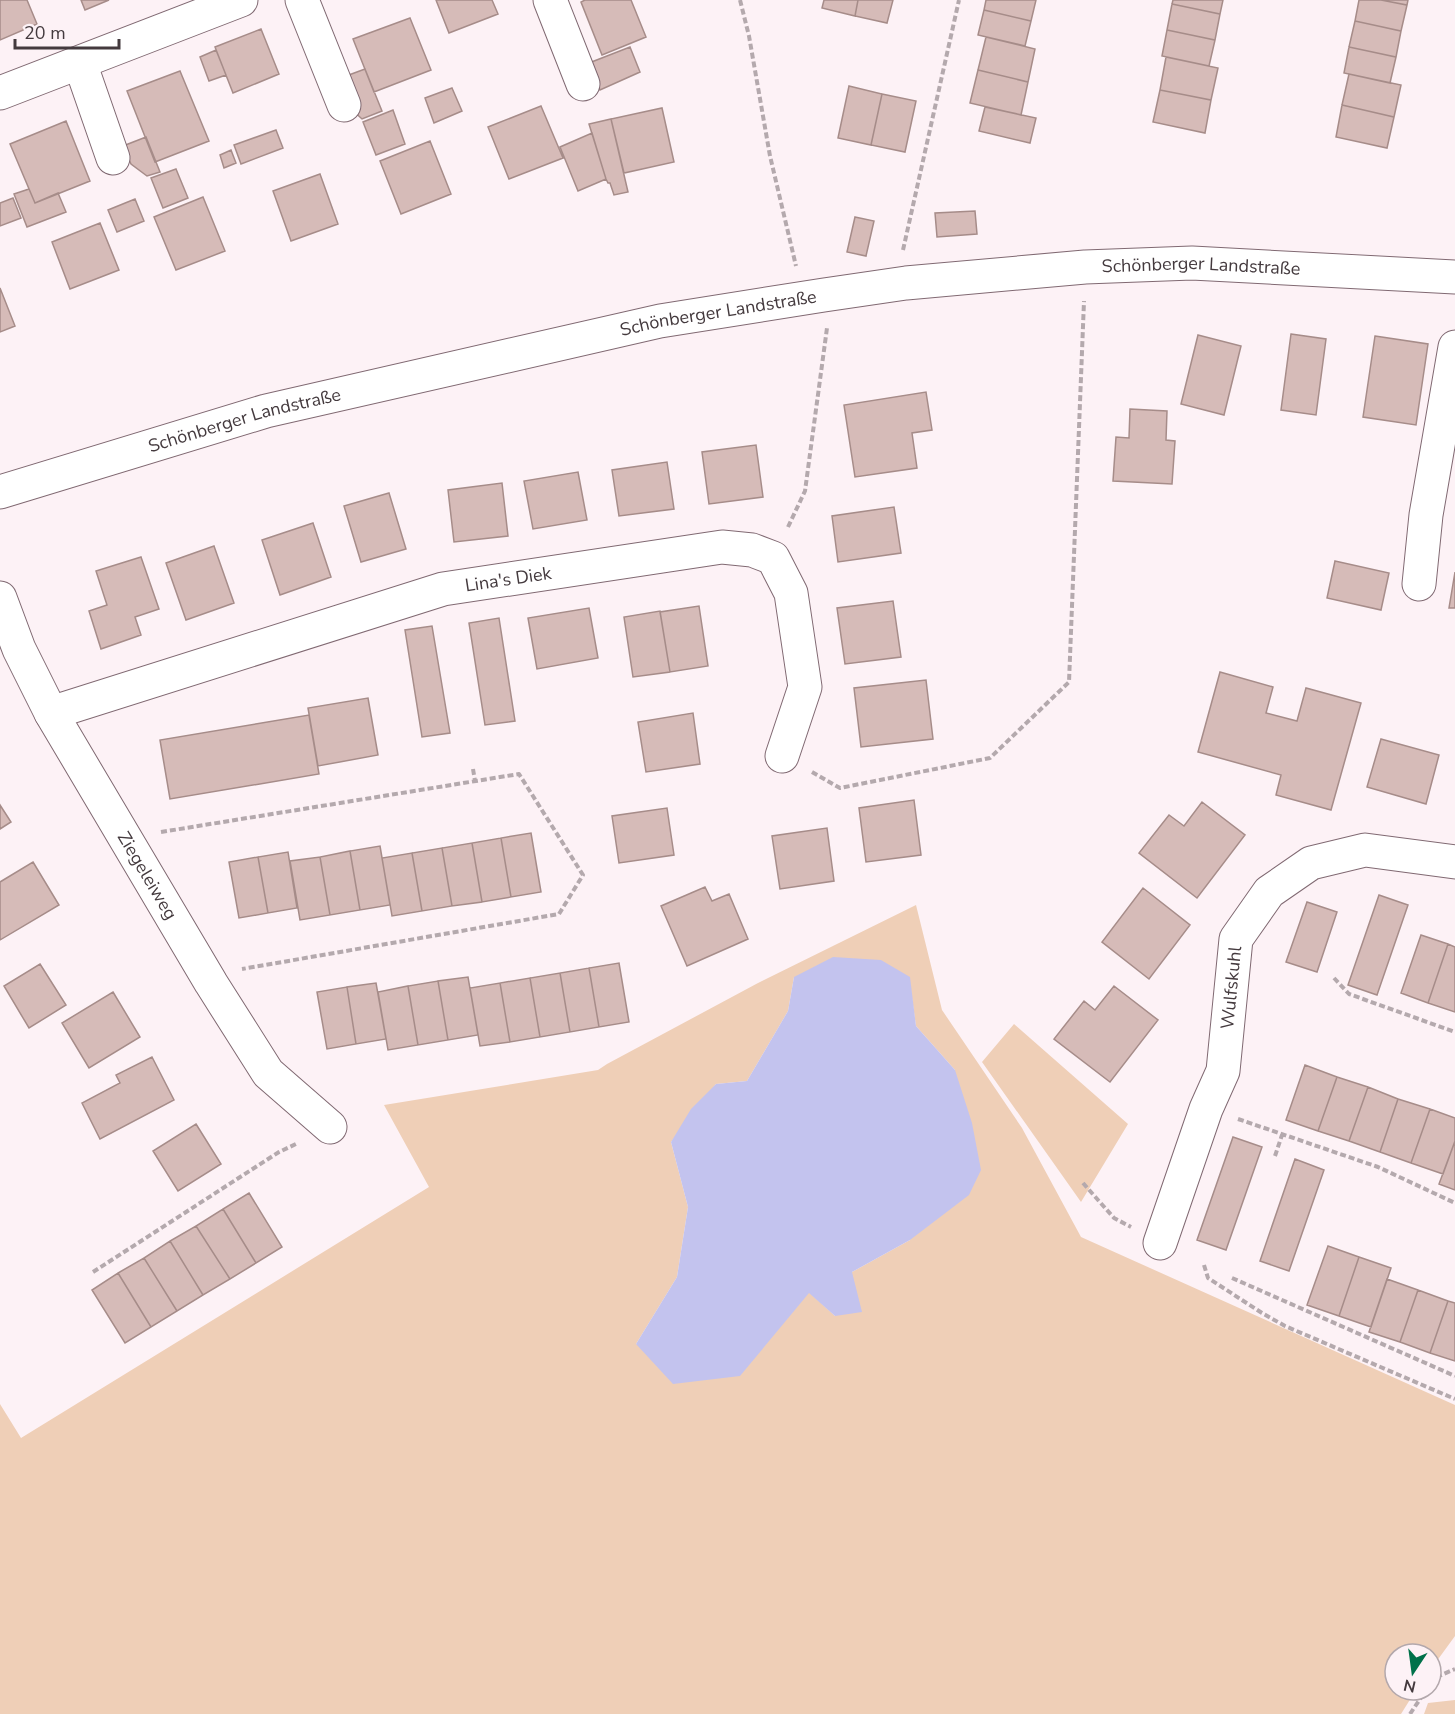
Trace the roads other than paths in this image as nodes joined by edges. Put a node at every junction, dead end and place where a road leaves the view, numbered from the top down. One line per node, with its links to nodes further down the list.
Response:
1 (241, 0): 4 (street)
2 (302, 0): 7 (street)
3 (550, 0): 5 (street)
4 (80, 63): 6 (street); 8 (street)
5 (584, 84)
6 (0, 93)
7 (344, 105)
8 (113, 158)
9 (1455, 277): 11 (street, Schönberger Landstraße)
10 (1455, 347): 12 (street)
11 (0, 492)
12 (1419, 584)
13 (0, 598): 14 (street, Ziegeleiweg)
14 (51, 714): 15 (street, Lina's Diek); 17 (street, Ziegeleiweg)
15 (783, 756)
16 (1455, 862): 18 (street, Wulfskuhl)
17 (330, 1127)
18 (1160, 1244)

